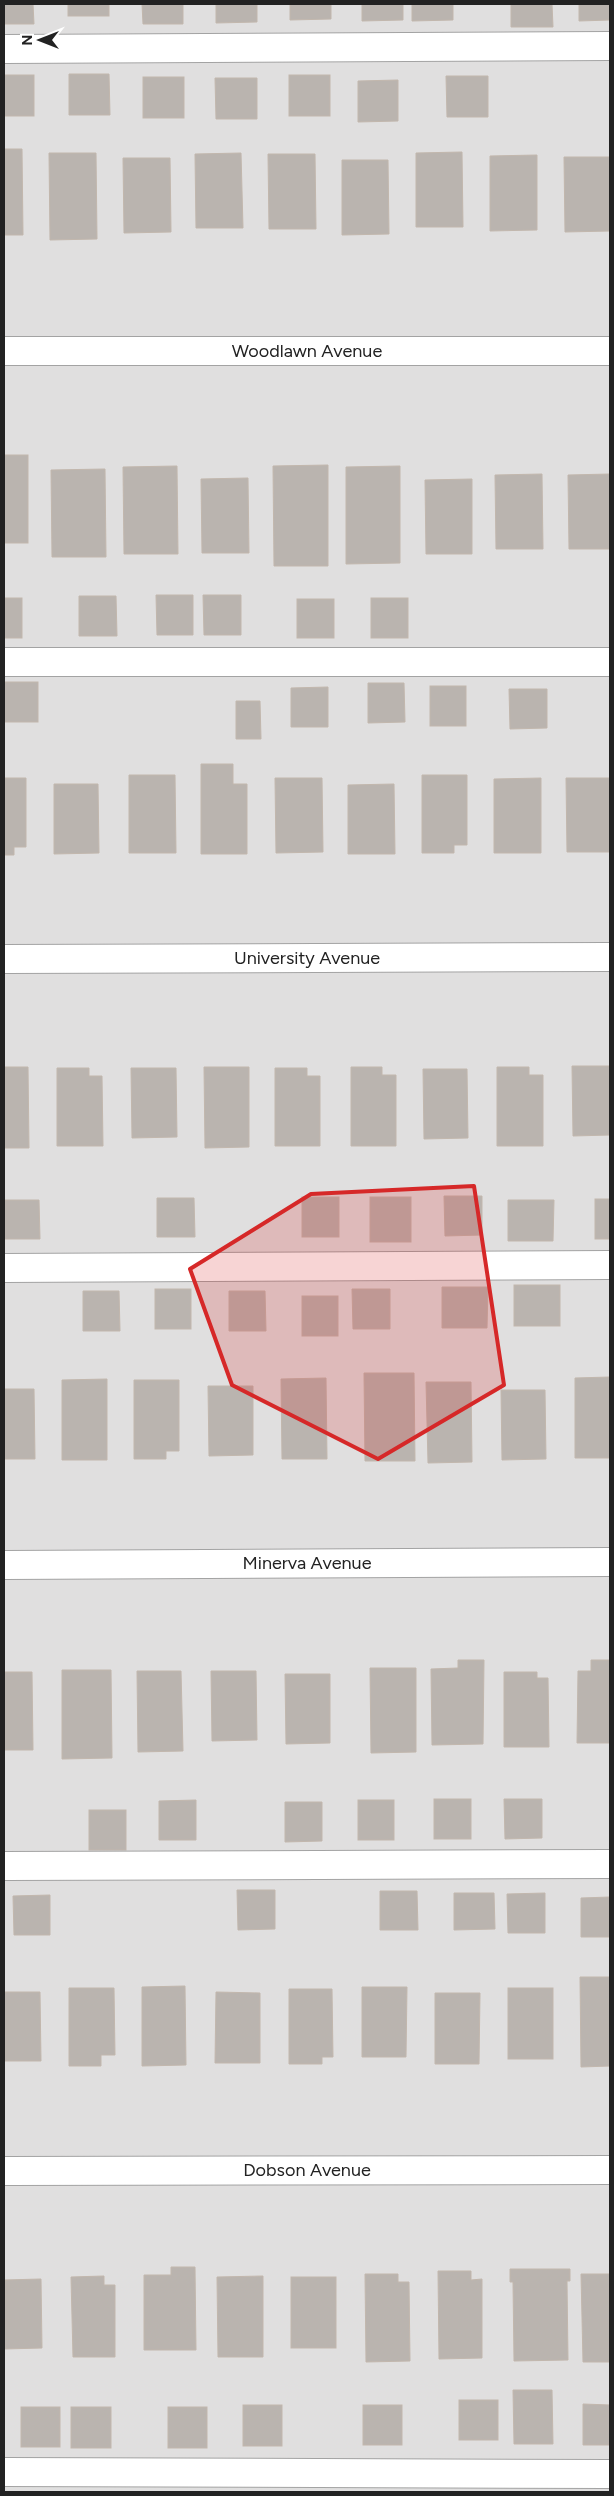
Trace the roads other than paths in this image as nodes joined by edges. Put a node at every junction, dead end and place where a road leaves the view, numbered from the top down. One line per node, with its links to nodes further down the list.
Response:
1 (610, 46): 2 (street)
2 (4, 48)
3 (4, 351): 4 (street, Woodlawn Avenue)
4 (610, 351)
5 (4, 662): 6 (street)
6 (610, 662)
7 (610, 957): 8 (street, University Avenue)
8 (4, 959)
9 (610, 1265): 10 (street)
10 (4, 1268)
11 (610, 1562): 12 (street, Minerva Avenue)
12 (4, 1565)
13 (610, 1864): 14 (street)
14 (4, 1866)
15 (4, 2170): 16 (street, Dobson Avenue)
16 (610, 2170)
17 (4, 2472): 18 (street)
18 (610, 2474)

